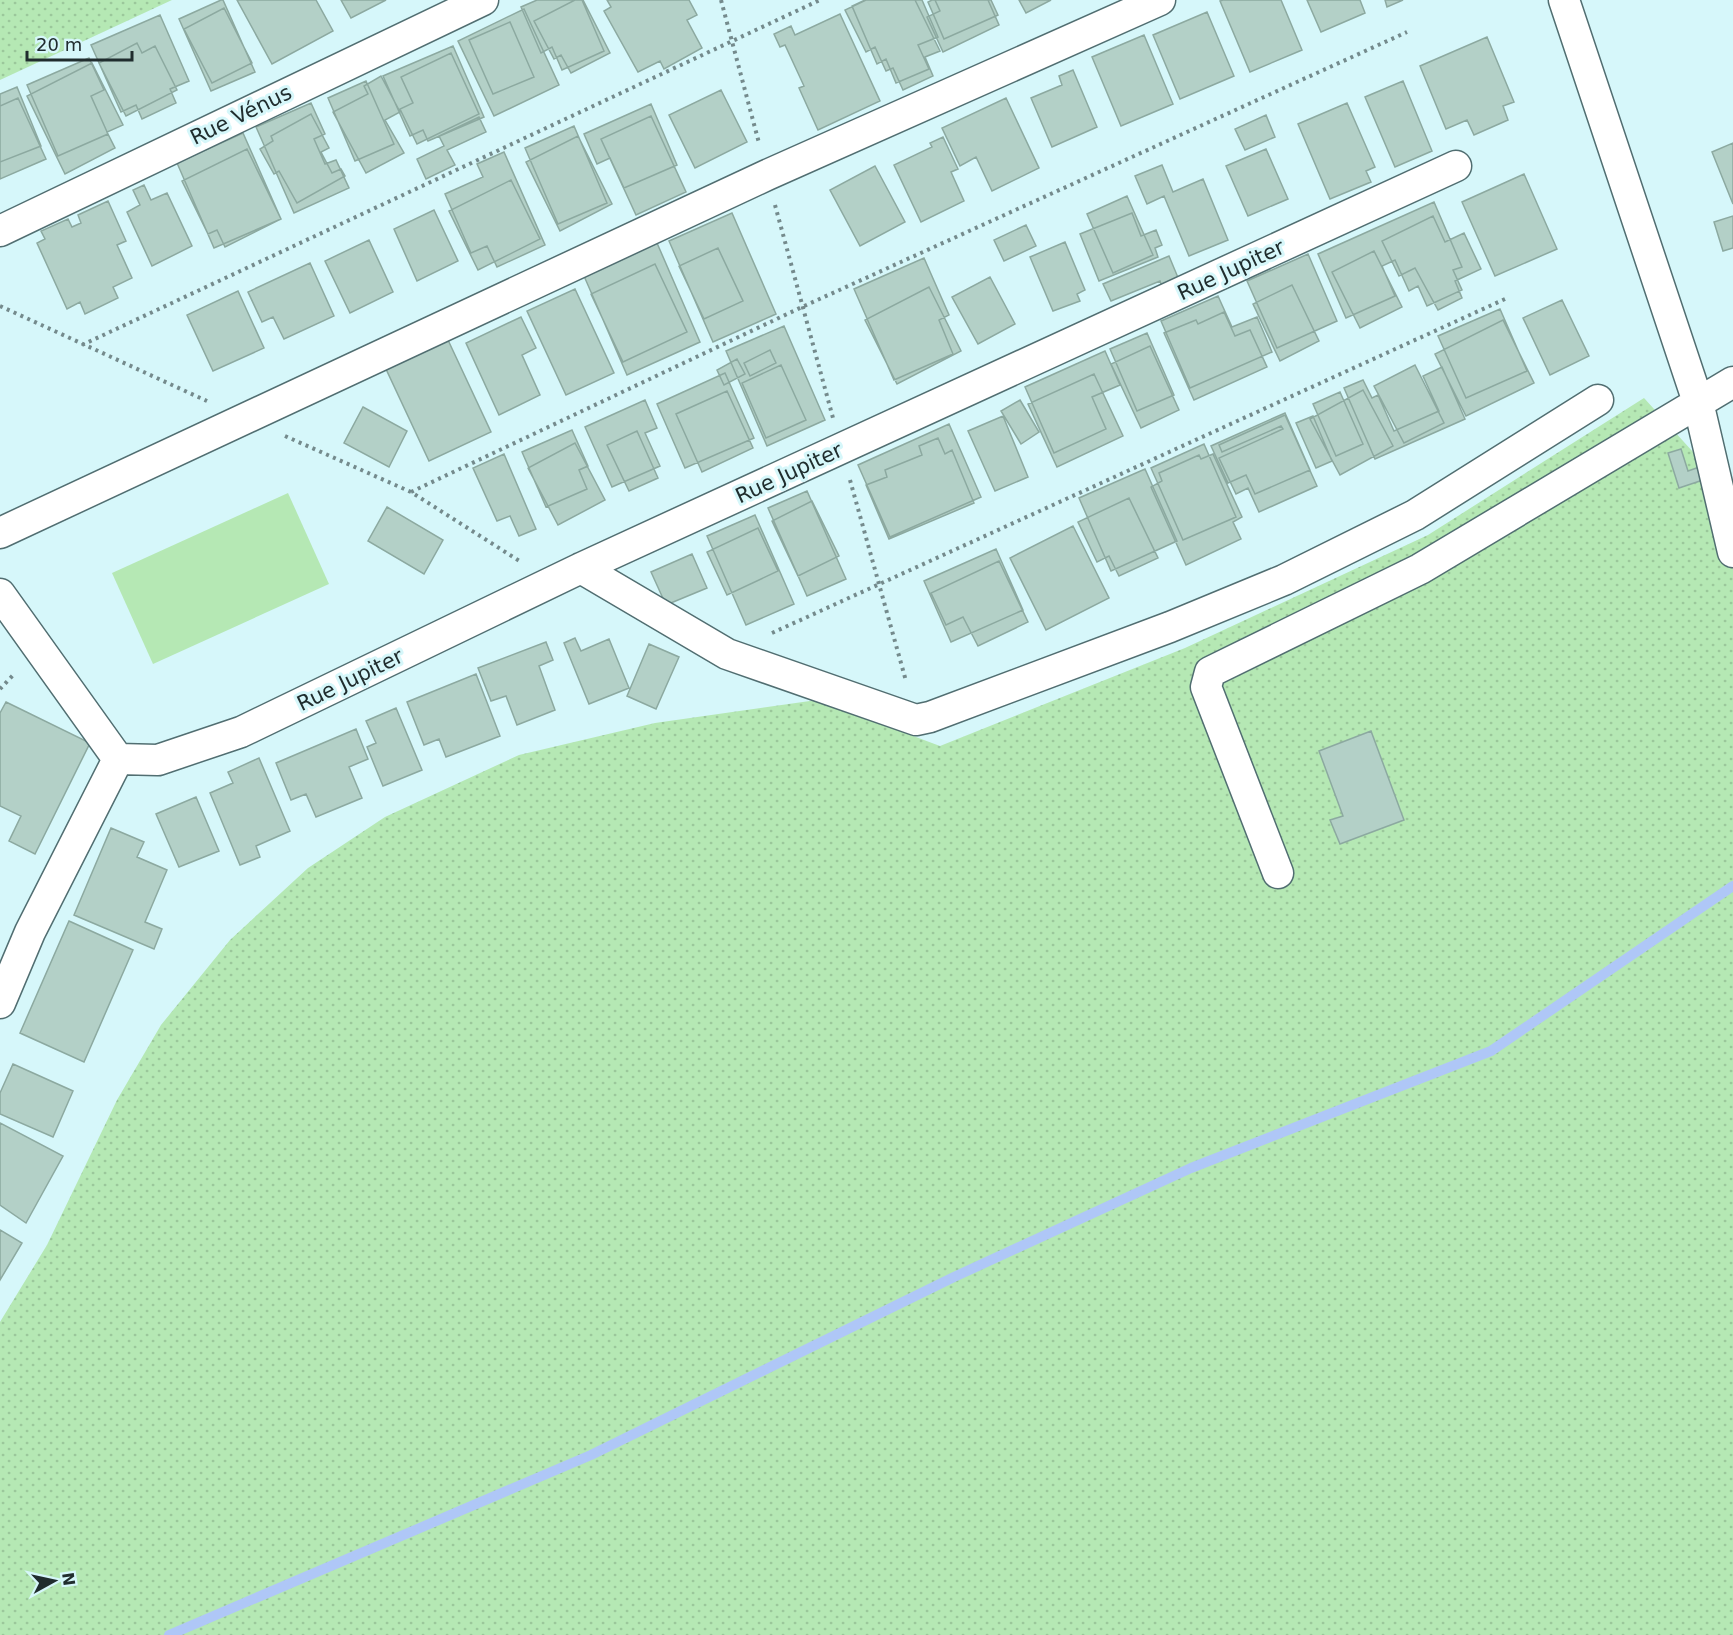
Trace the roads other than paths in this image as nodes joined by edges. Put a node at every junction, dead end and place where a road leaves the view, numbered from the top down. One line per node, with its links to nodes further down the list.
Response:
1 (483, 0): 5 (street, Rue Vénus)
2 (1160, 0): 9 (street)
3 (1564, 0): 8 (street)
4 (1456, 166): 11 (street, Rue Jupiter)
5 (0, 231)
6 (1733, 382): 8 (street)
7 (1598, 400): 11 (street)
8 (1698, 402): 10 (street); 14 (street)
9 (0, 533)
10 (1733, 552)
11 (581, 568): 13 (street, Rue Jupiter)
12 (0, 594): 13 (street)
13 (118, 759): 15 (street)
14 (1278, 873)
15 (0, 1003)

